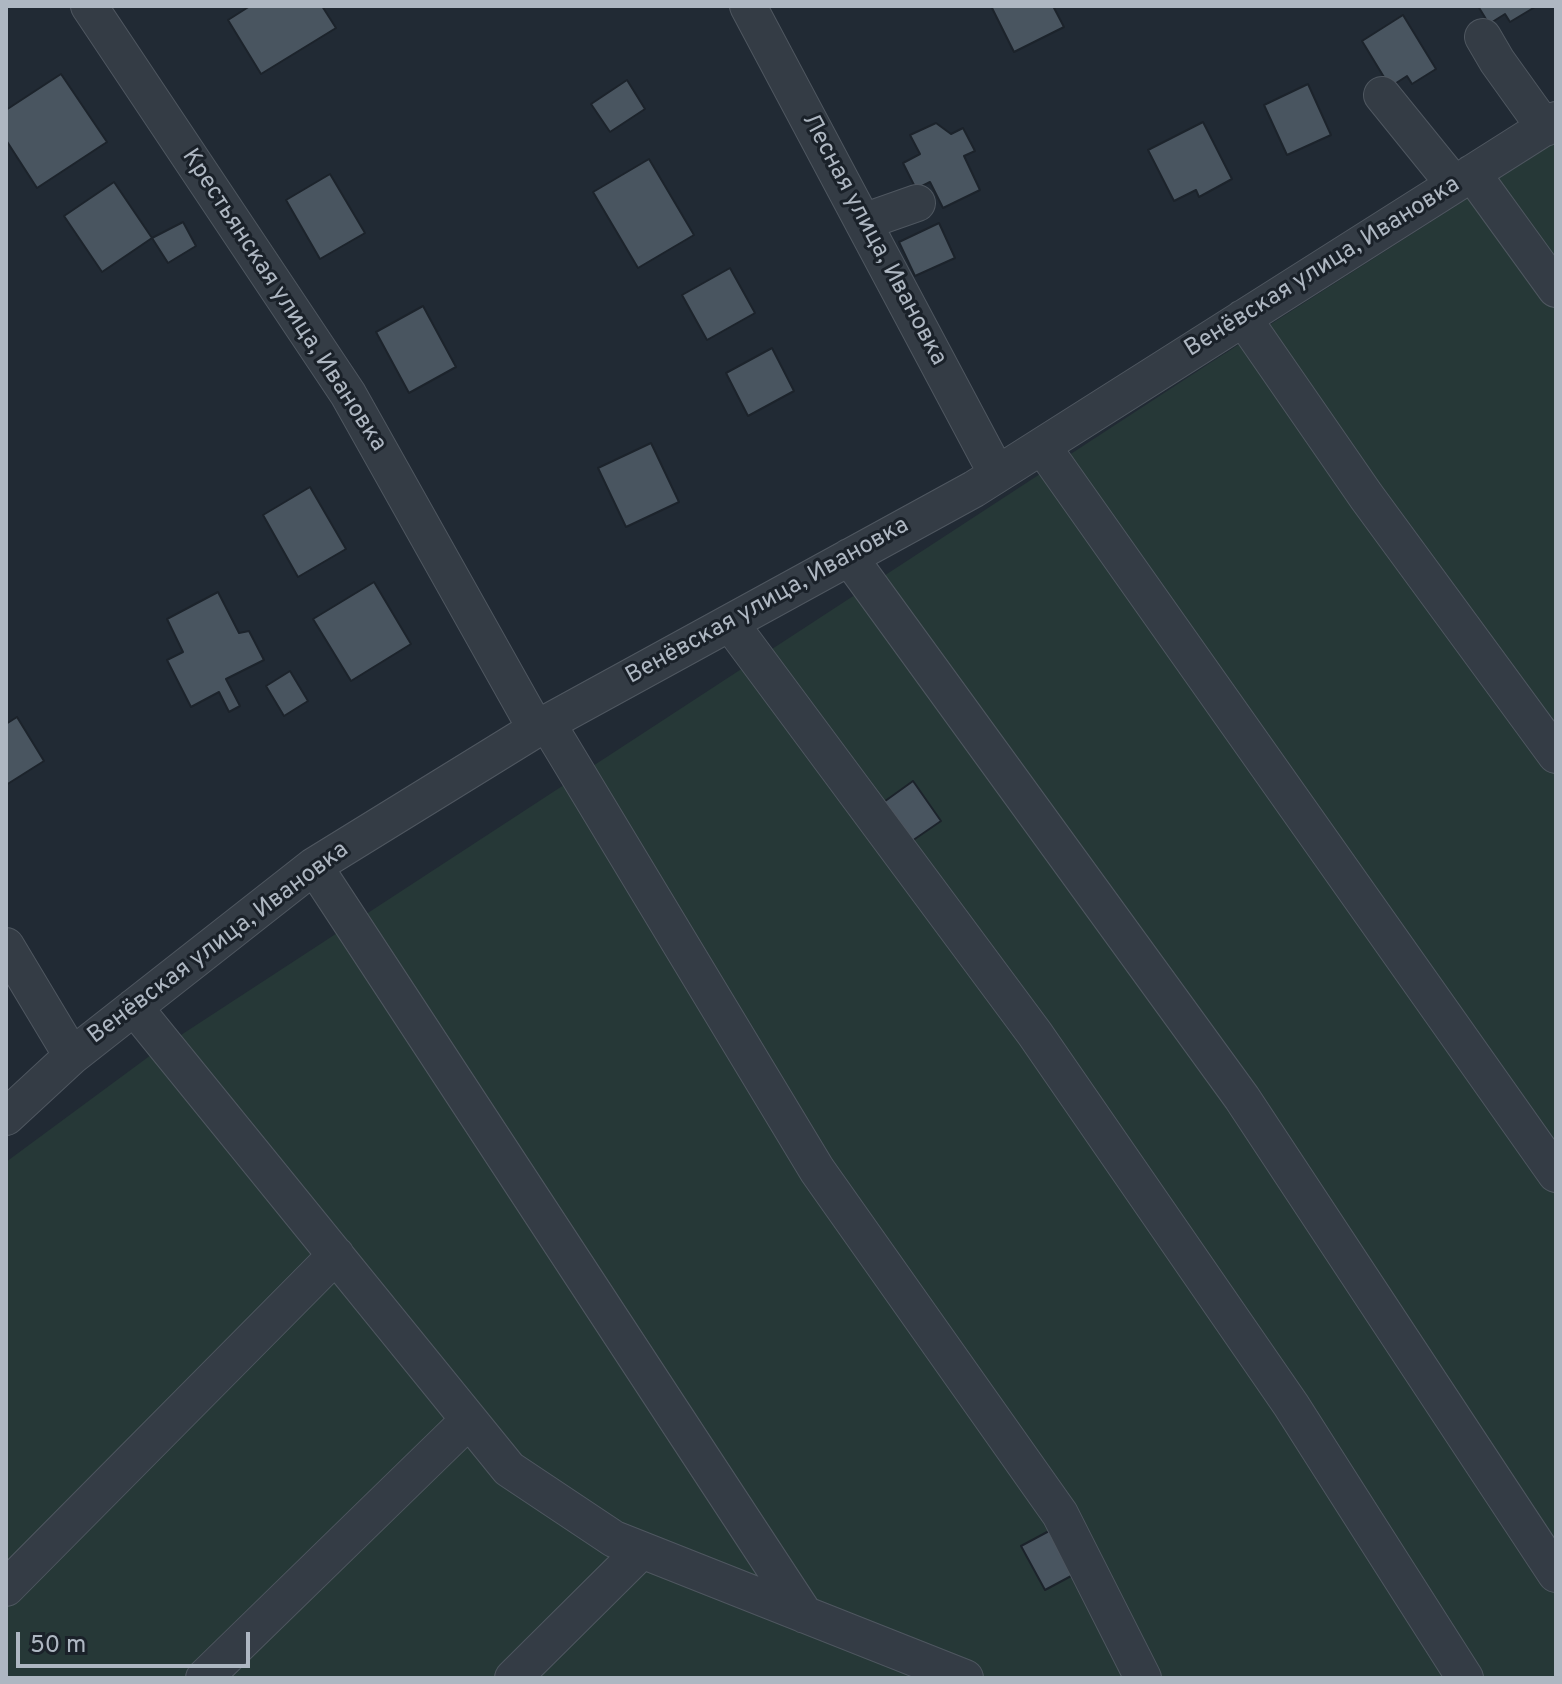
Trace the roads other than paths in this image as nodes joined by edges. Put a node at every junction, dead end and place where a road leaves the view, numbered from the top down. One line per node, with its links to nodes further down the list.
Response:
1 (89, 6): 15 (street, Крестьянская улица, Ивановка)
2 (748, 6): 8 (street, Лесная улица, Ивановка)
3 (1483, 37): 5 (street)
4 (1382, 95): 6 (street)
5 (1550, 124): 6 (street, Венёвская улица, Ивановка)
6 (1463, 179): 9 (street); 10 (street, Венёвская улица, Ивановка)
7 (917, 203): 8 (street)
8 (863, 222): 12 (street, Лесная улица, Ивановка)
9 (1556, 289)
10 (1243, 318): 11 (street, Венёвская улица, Ивановка); 16 (street)
11 (1042, 446): 12 (street, Венёвская улица, Ивановка); 22 (street)
12 (997, 474): 13 (street, Венёвская улица, Ивановка)
13 (849, 557): 14 (street, Венёвская улица, Ивановка); 26 (street)
14 (730, 623): 15 (street, Венёвская улица, Ивановка); 34 (street)
15 (541, 726): 17 (street, Венёвская улица, Ивановка); 33 (street, Крестьянская улица, Ивановка)
16 (1556, 755)
17 (314, 866): 19 (street, Венёвская улица, Ивановка); 28 (street)
18 (6, 946): 20 (street)
19 (134, 1007): 20 (street, Венёвская улица, Ивановка); 23 (street)
20 (72, 1056): 21 (street, Венёвская улица, Ивановка)
21 (6, 1117)
22 (1556, 1174)
23 (336, 1255): 24 (street); 27 (street)
24 (469, 1420): 25 (street); 30 (street)
25 (642, 1550): 28 (street); 31 (street)
26 (1556, 1574)
27 (6, 1588)
28 (805, 1615): 29 (street)
29 (902, 1667): 32 (street)
30 (204, 1678)
31 (513, 1678)
32 (965, 1678)
33 (1143, 1678)
34 (1465, 1678)

